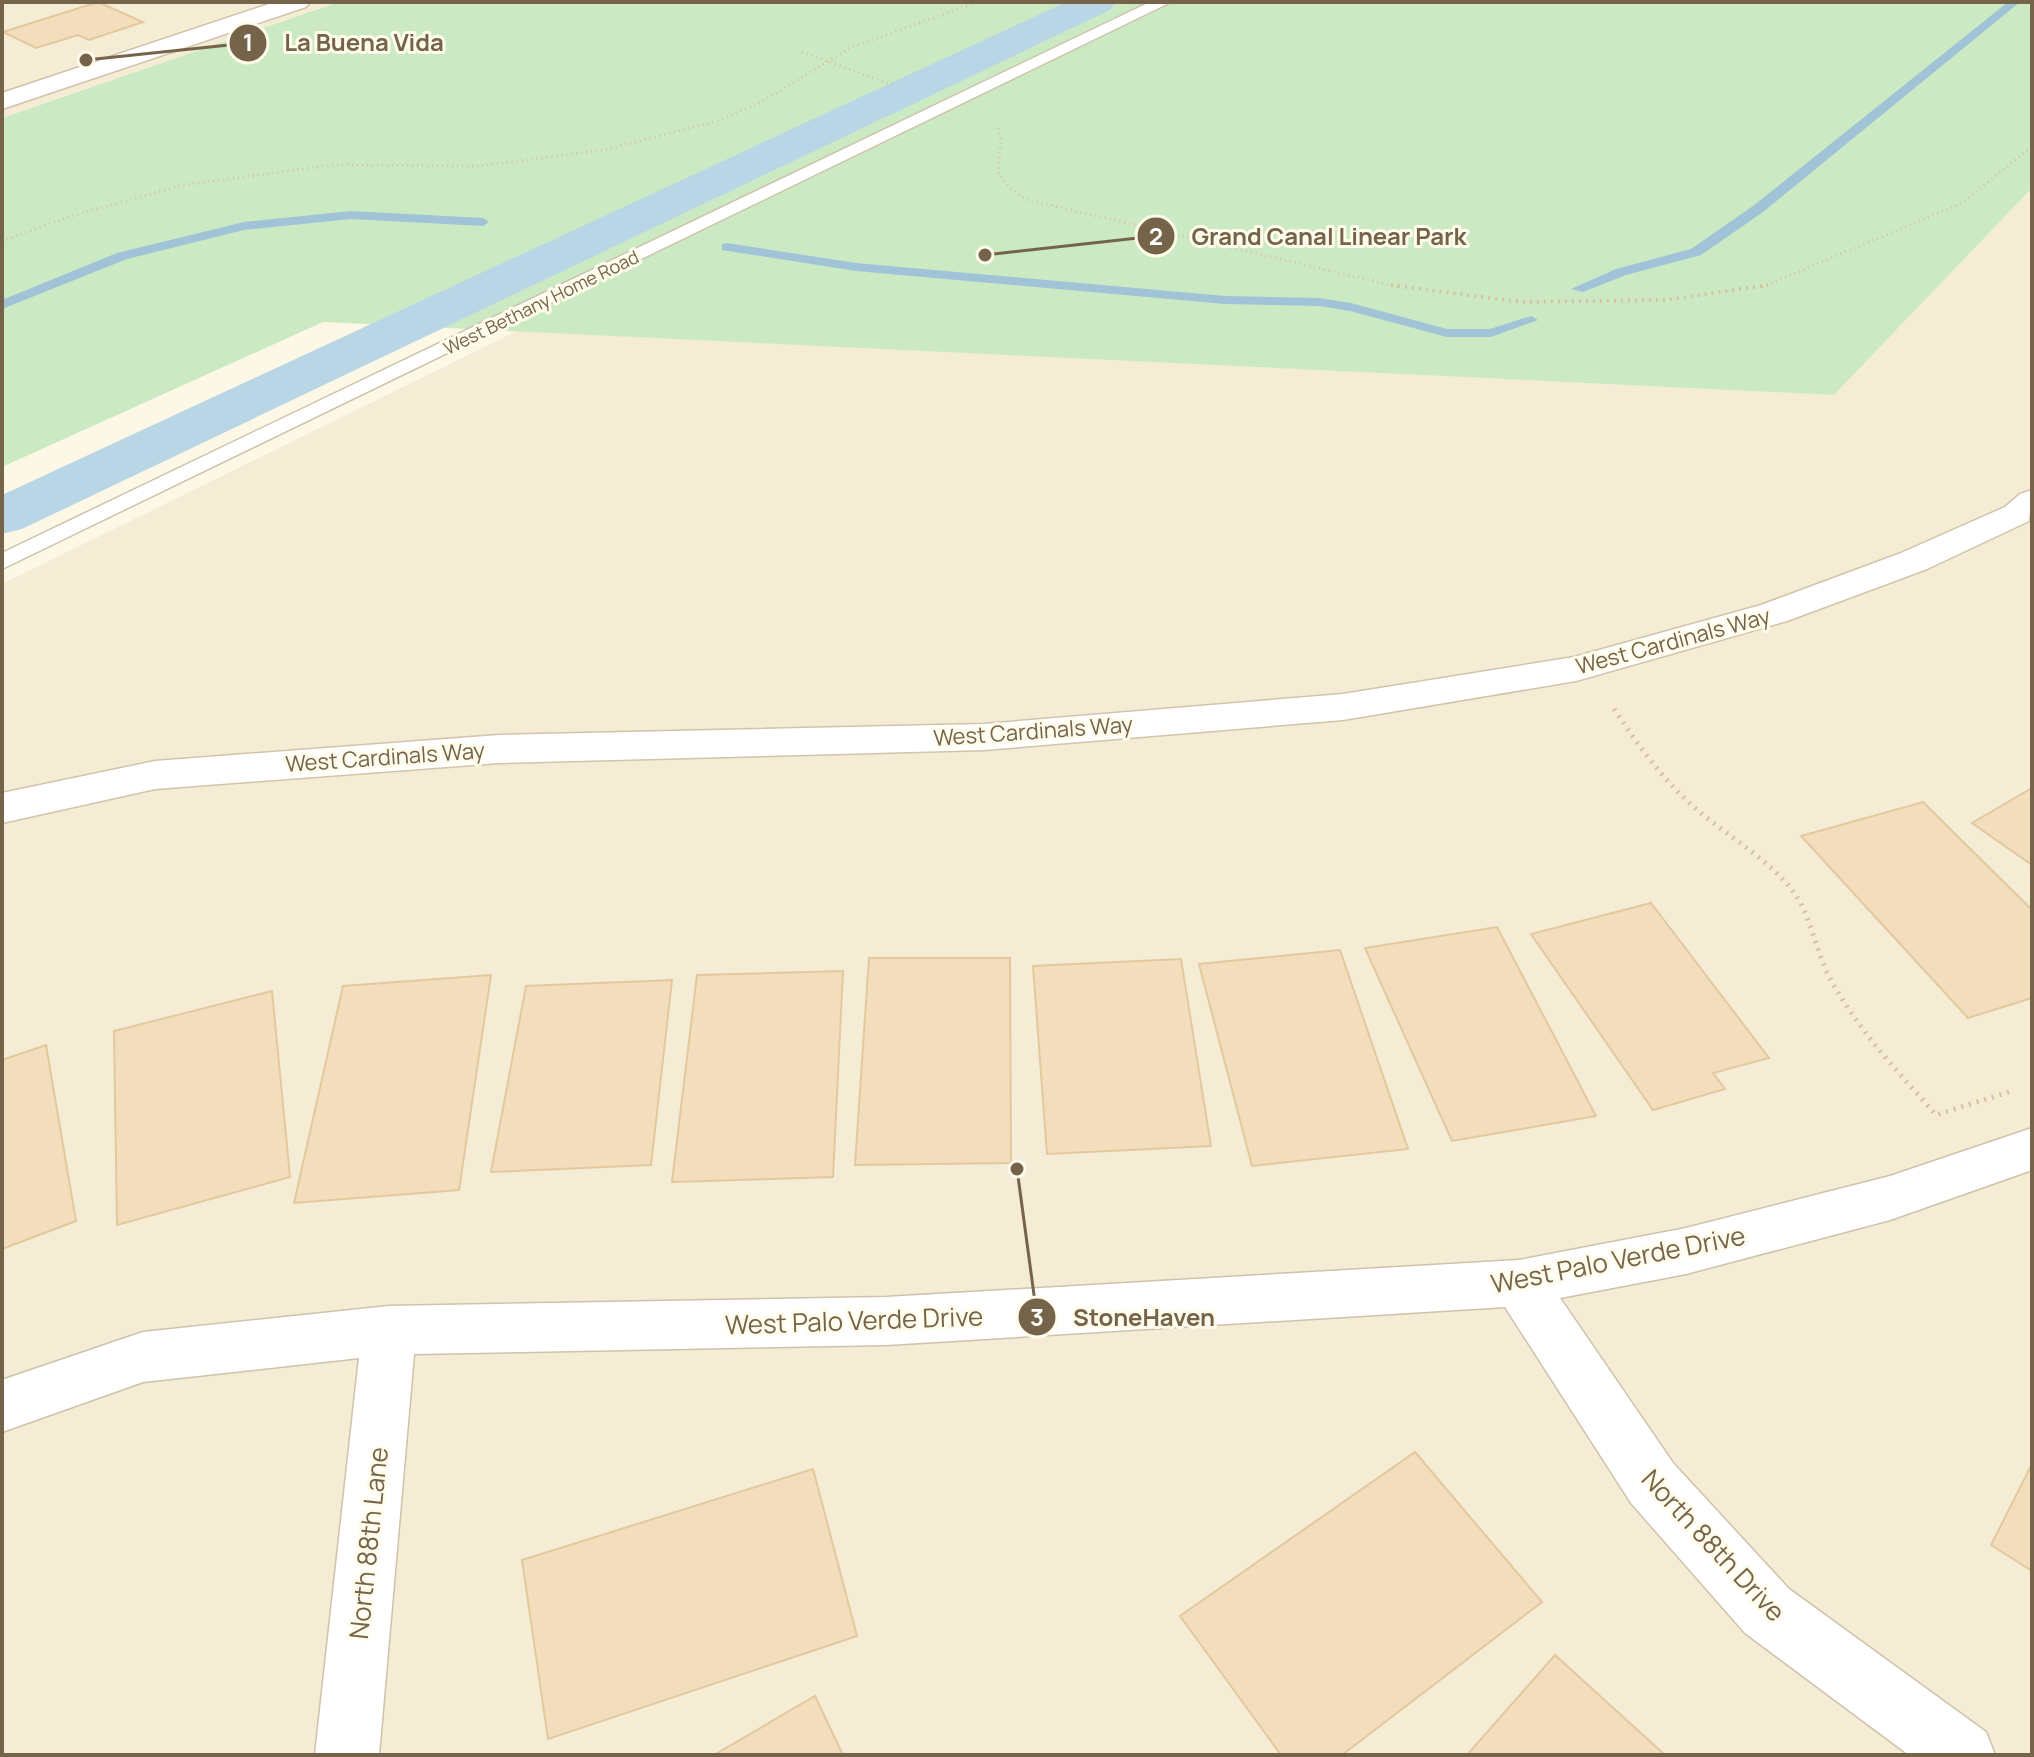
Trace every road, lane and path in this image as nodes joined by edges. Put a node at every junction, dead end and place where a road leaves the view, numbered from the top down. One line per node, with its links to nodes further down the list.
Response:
1 (298, 2): 4 (street)
2 (978, 2): 6 (path)
3 (1163, 2): 9 (lane, West Bethany Home Road)
4 (259, 7): 8 (street)
5 (802, 52): 6 (path)
6 (827, 61): 7 (path); 11 (path)
7 (876, 79)
8 (2, 101)
9 (949, 105): 10 (path); 13 (lane, West Bethany Home Road)
10 (2032, 146)
11 (2, 241)
12 (2032, 501): 14 (street, West Cardinals Way)
13 (2, 562)
14 (1585, 667): 15 (street, West Cardinals Way); 16 (path)
15 (2, 808)
16 (2028, 1125): 17 (street, West Palo Verde Drive)
17 (1519, 1283): 18 (street, West Palo Verde Drive); 21 (street, North 88th Drive)
18 (389, 1330): 19 (street, West Palo Verde Drive); 20 (street, North 88th Lane)
19 (2, 1406)
20 (347, 1755)
21 (1963, 1755)

